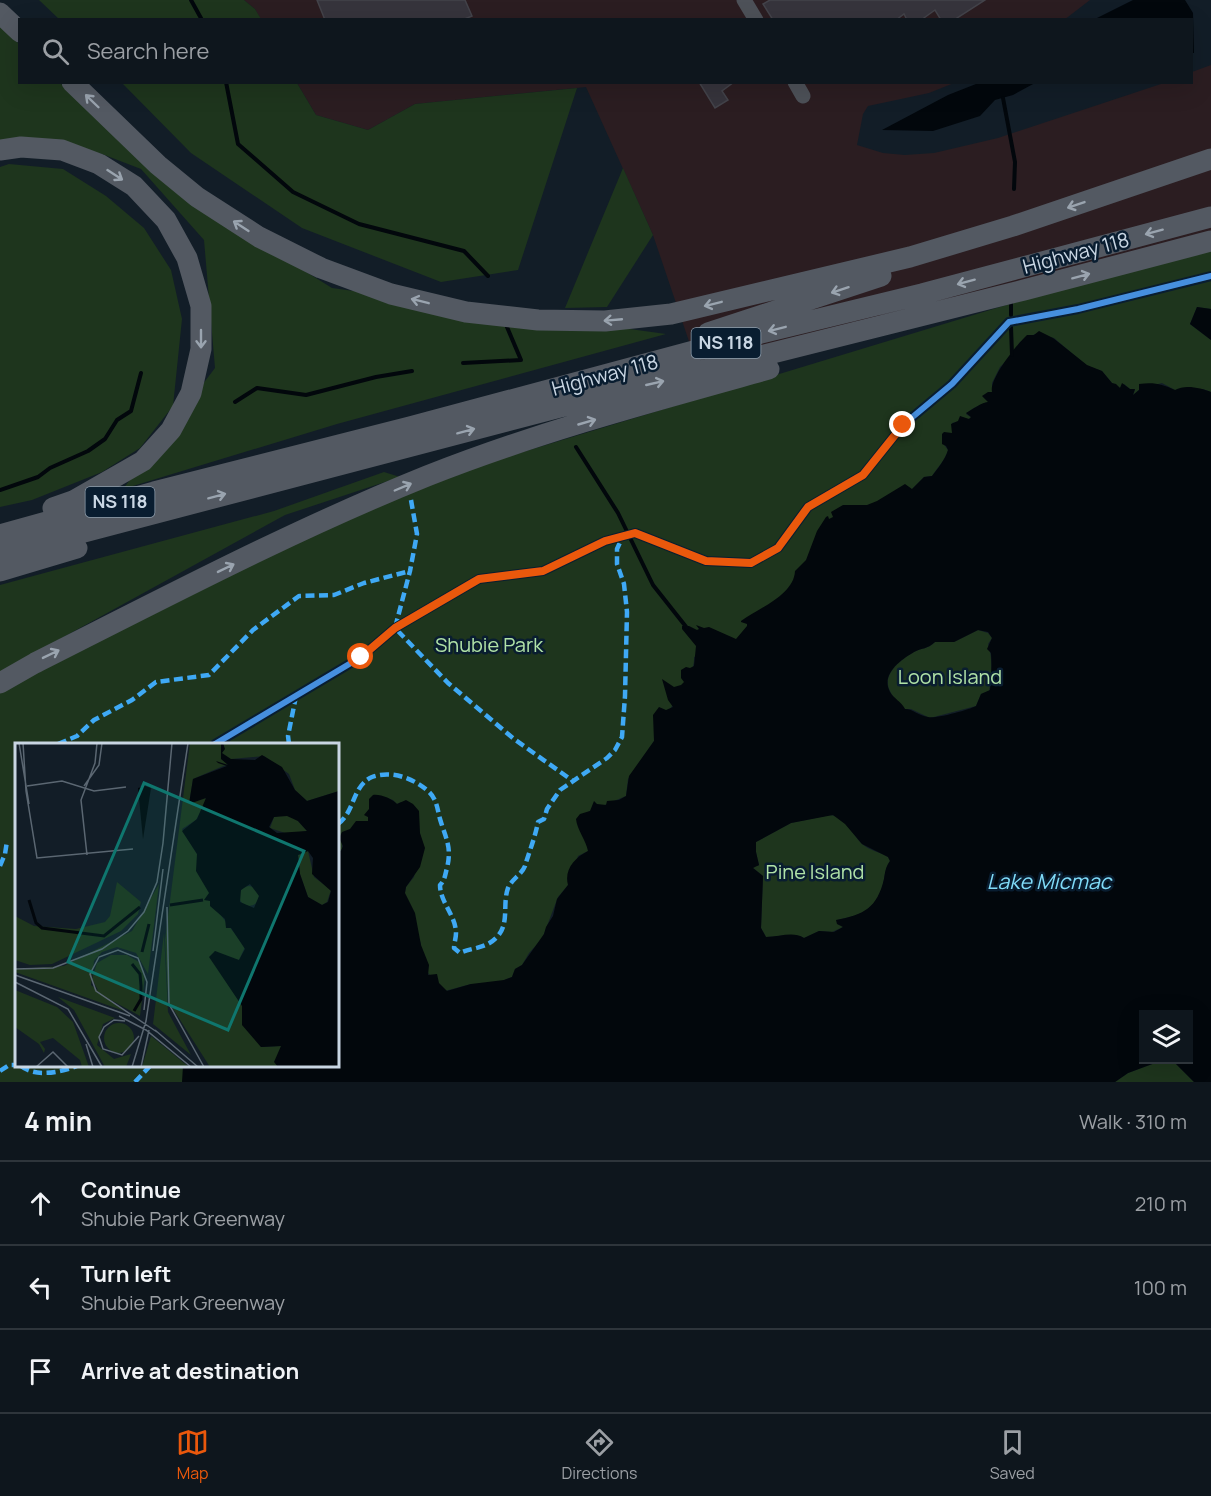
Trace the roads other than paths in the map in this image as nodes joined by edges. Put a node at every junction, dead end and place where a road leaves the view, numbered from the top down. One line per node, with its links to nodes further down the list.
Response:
1 (744, 0): 3 (street)
2 (0, 13): 4 (highway)
3 (755, 18)
4 (18, 30)
5 (74, 84): 11 (highway, one-way to 5)
6 (796, 84): 7 (street)
7 (803, 96)
8 (0, 150): 16 (highway, one-way to 16)
9 (1211, 159): 11 (highway, one-way to 11)
10 (1211, 217): 14 (highway, Highway 118 / NS 118, one-way to 14)
11 (1013, 226): 14 (highway, one-way to 14)
12 (1211, 242): 13 (highway, Highway 118 / NS 118, one-way to 12)
13 (1024, 290): 15 (highway, Highway 118 / NS 118, one-way to 13); 20 (highway, one-way to 13)
14 (241, 470): 17 (highway, Highway 118 / NS 118)
15 (160, 512): 18 (highway, Highway 118 / NS 118); 19 (highway)
16 (0, 524)
17 (0, 535)
18 (0, 554)
19 (0, 570)
20 (0, 683)

